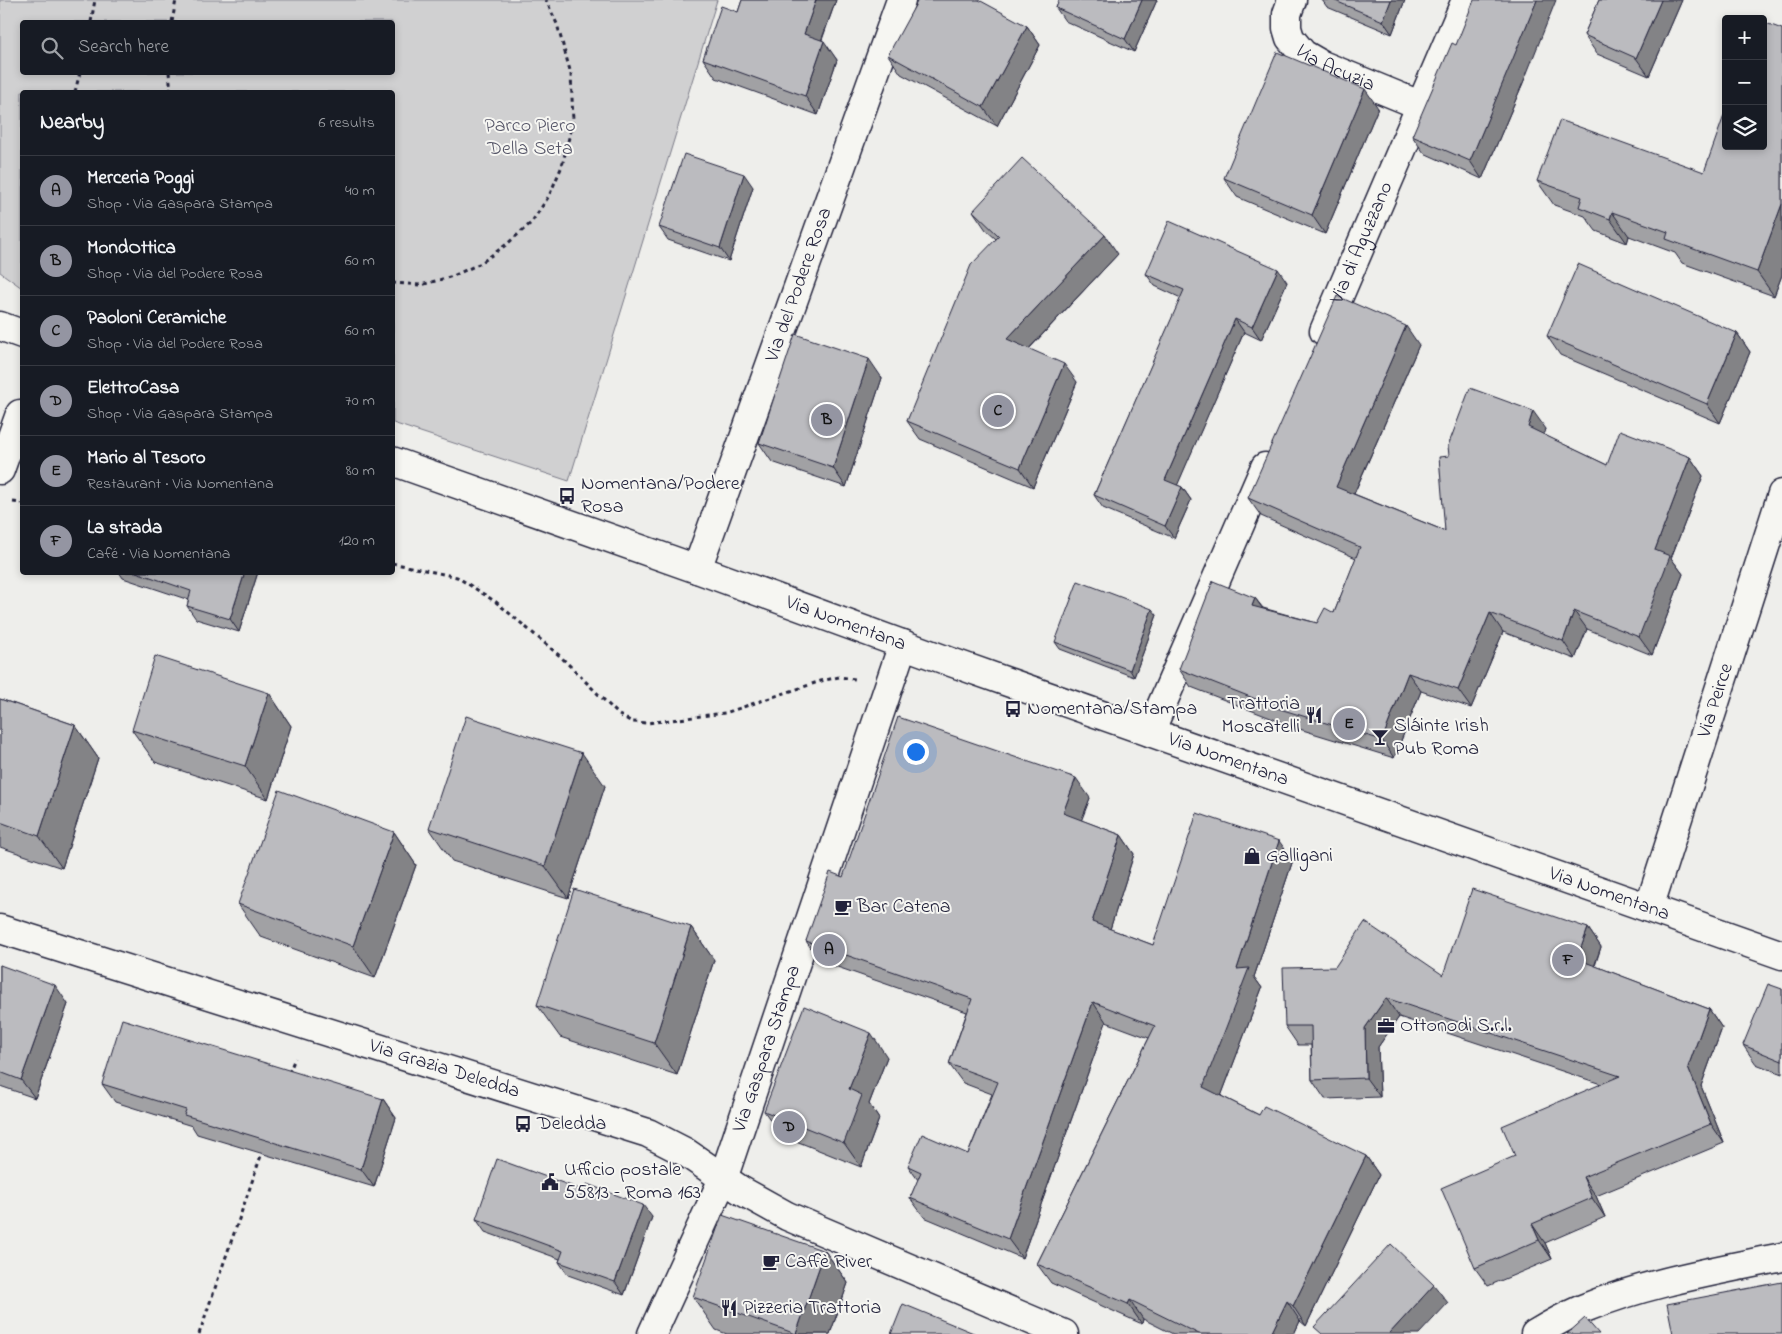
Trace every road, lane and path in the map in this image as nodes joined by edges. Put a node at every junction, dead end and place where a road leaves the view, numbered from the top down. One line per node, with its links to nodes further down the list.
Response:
1 (95, 0): 7 (path)
2 (176, 0): 8 (path)
3 (546, 0): 14 (path)
4 (901, 0): 24 (street, Via del Podere Rosa)
5 (1292, 0): 13 (street, Via Acuzia)
6 (1466, 0): 13 (street, Via di Aguzzano)
7 (90, 20)
8 (172, 20)
9 (79, 75): 11 (path)
10 (169, 75): 12 (path)
11 (76, 90)
12 (171, 90)
13 (1422, 106): 17 (street, Via di Aguzzano)
14 (395, 283)
15 (0, 326): 16 (street)
16 (20, 333)
17 (1316, 350)
18 (20, 414): 21 (street)
19 (1277, 440): 27 (street)
20 (395, 462): 24 (street, Via Nomentana)
21 (0, 470)
22 (1782, 494): 28 (street, Via Peirce)
23 (395, 564): 26 (path)
24 (697, 569): 25 (street, Via Nomentana)
25 (903, 644): 26 (street, Via Gaspara Stampa); 27 (street, Via Nomentana)
26 (890, 686): 34 (street, Via Gaspara Stampa)
27 (1150, 732): 28 (street, Via Nomentana)
28 (1649, 908): 30 (street, Via Nomentana)
29 (0, 929): 31 (street, Via Grazia Deledda)
30 (1782, 955)
31 (305, 1026): 32 (path); 34 (street, Via Grazia Deledda)
32 (287, 1080)
33 (264, 1146): 36 (path)
34 (723, 1178): 37 (street, Via Gaspara Stampa); 38 (street, Via Grazia Deledda)
35 (1782, 1257): 39 (street)
36 (199, 1334)
37 (652, 1334)
38 (1064, 1334)
39 (1535, 1334)

